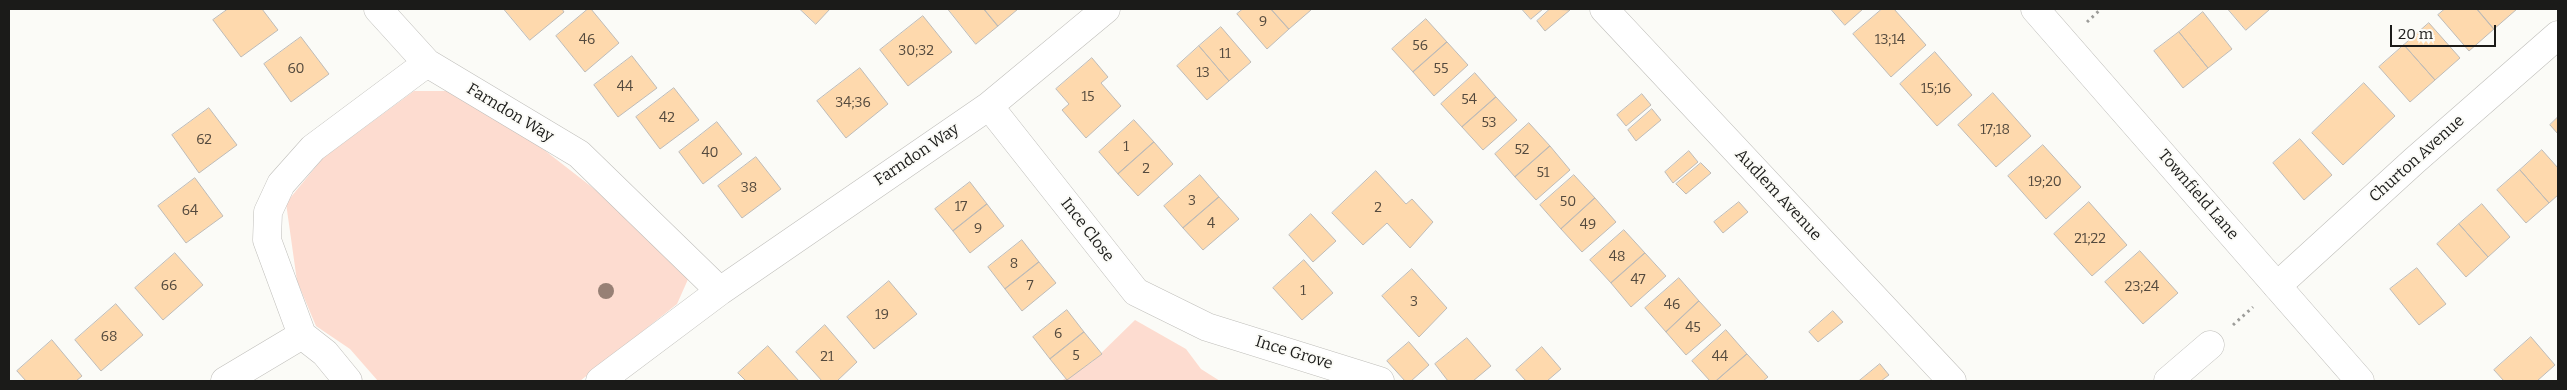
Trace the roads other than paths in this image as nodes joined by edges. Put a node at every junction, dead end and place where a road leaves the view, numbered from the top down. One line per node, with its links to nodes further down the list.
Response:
1 (378, 9): 6 (street, Farndon Way)
2 (1106, 9): 7 (street, Farndon Way)
3 (1604, 9): 17 (street, Audlem Avenue)
4 (2035, 9): 8 (street, Townfield Lane)
5 (2558, 35): 8 (street, Churton Avenue)
6 (427, 63): 9 (street, Farndon Way); 11 (street)
7 (989, 106): 9 (street, Farndon Way); 10 (street, Ince Close)
8 (2277, 286): 19 (street, Townfield Lane)
9 (720, 291): 15 (street, Farndon Way)
10 (1208, 327): 16 (street, Ince Grove)
11 (302, 334): 13 (street); 14 (street)
12 (2210, 345): 18 (street)
13 (225, 381)
14 (348, 381)
15 (600, 381)
16 (1380, 381)
17 (1952, 381)
18 (2168, 381)
19 (2360, 381)

